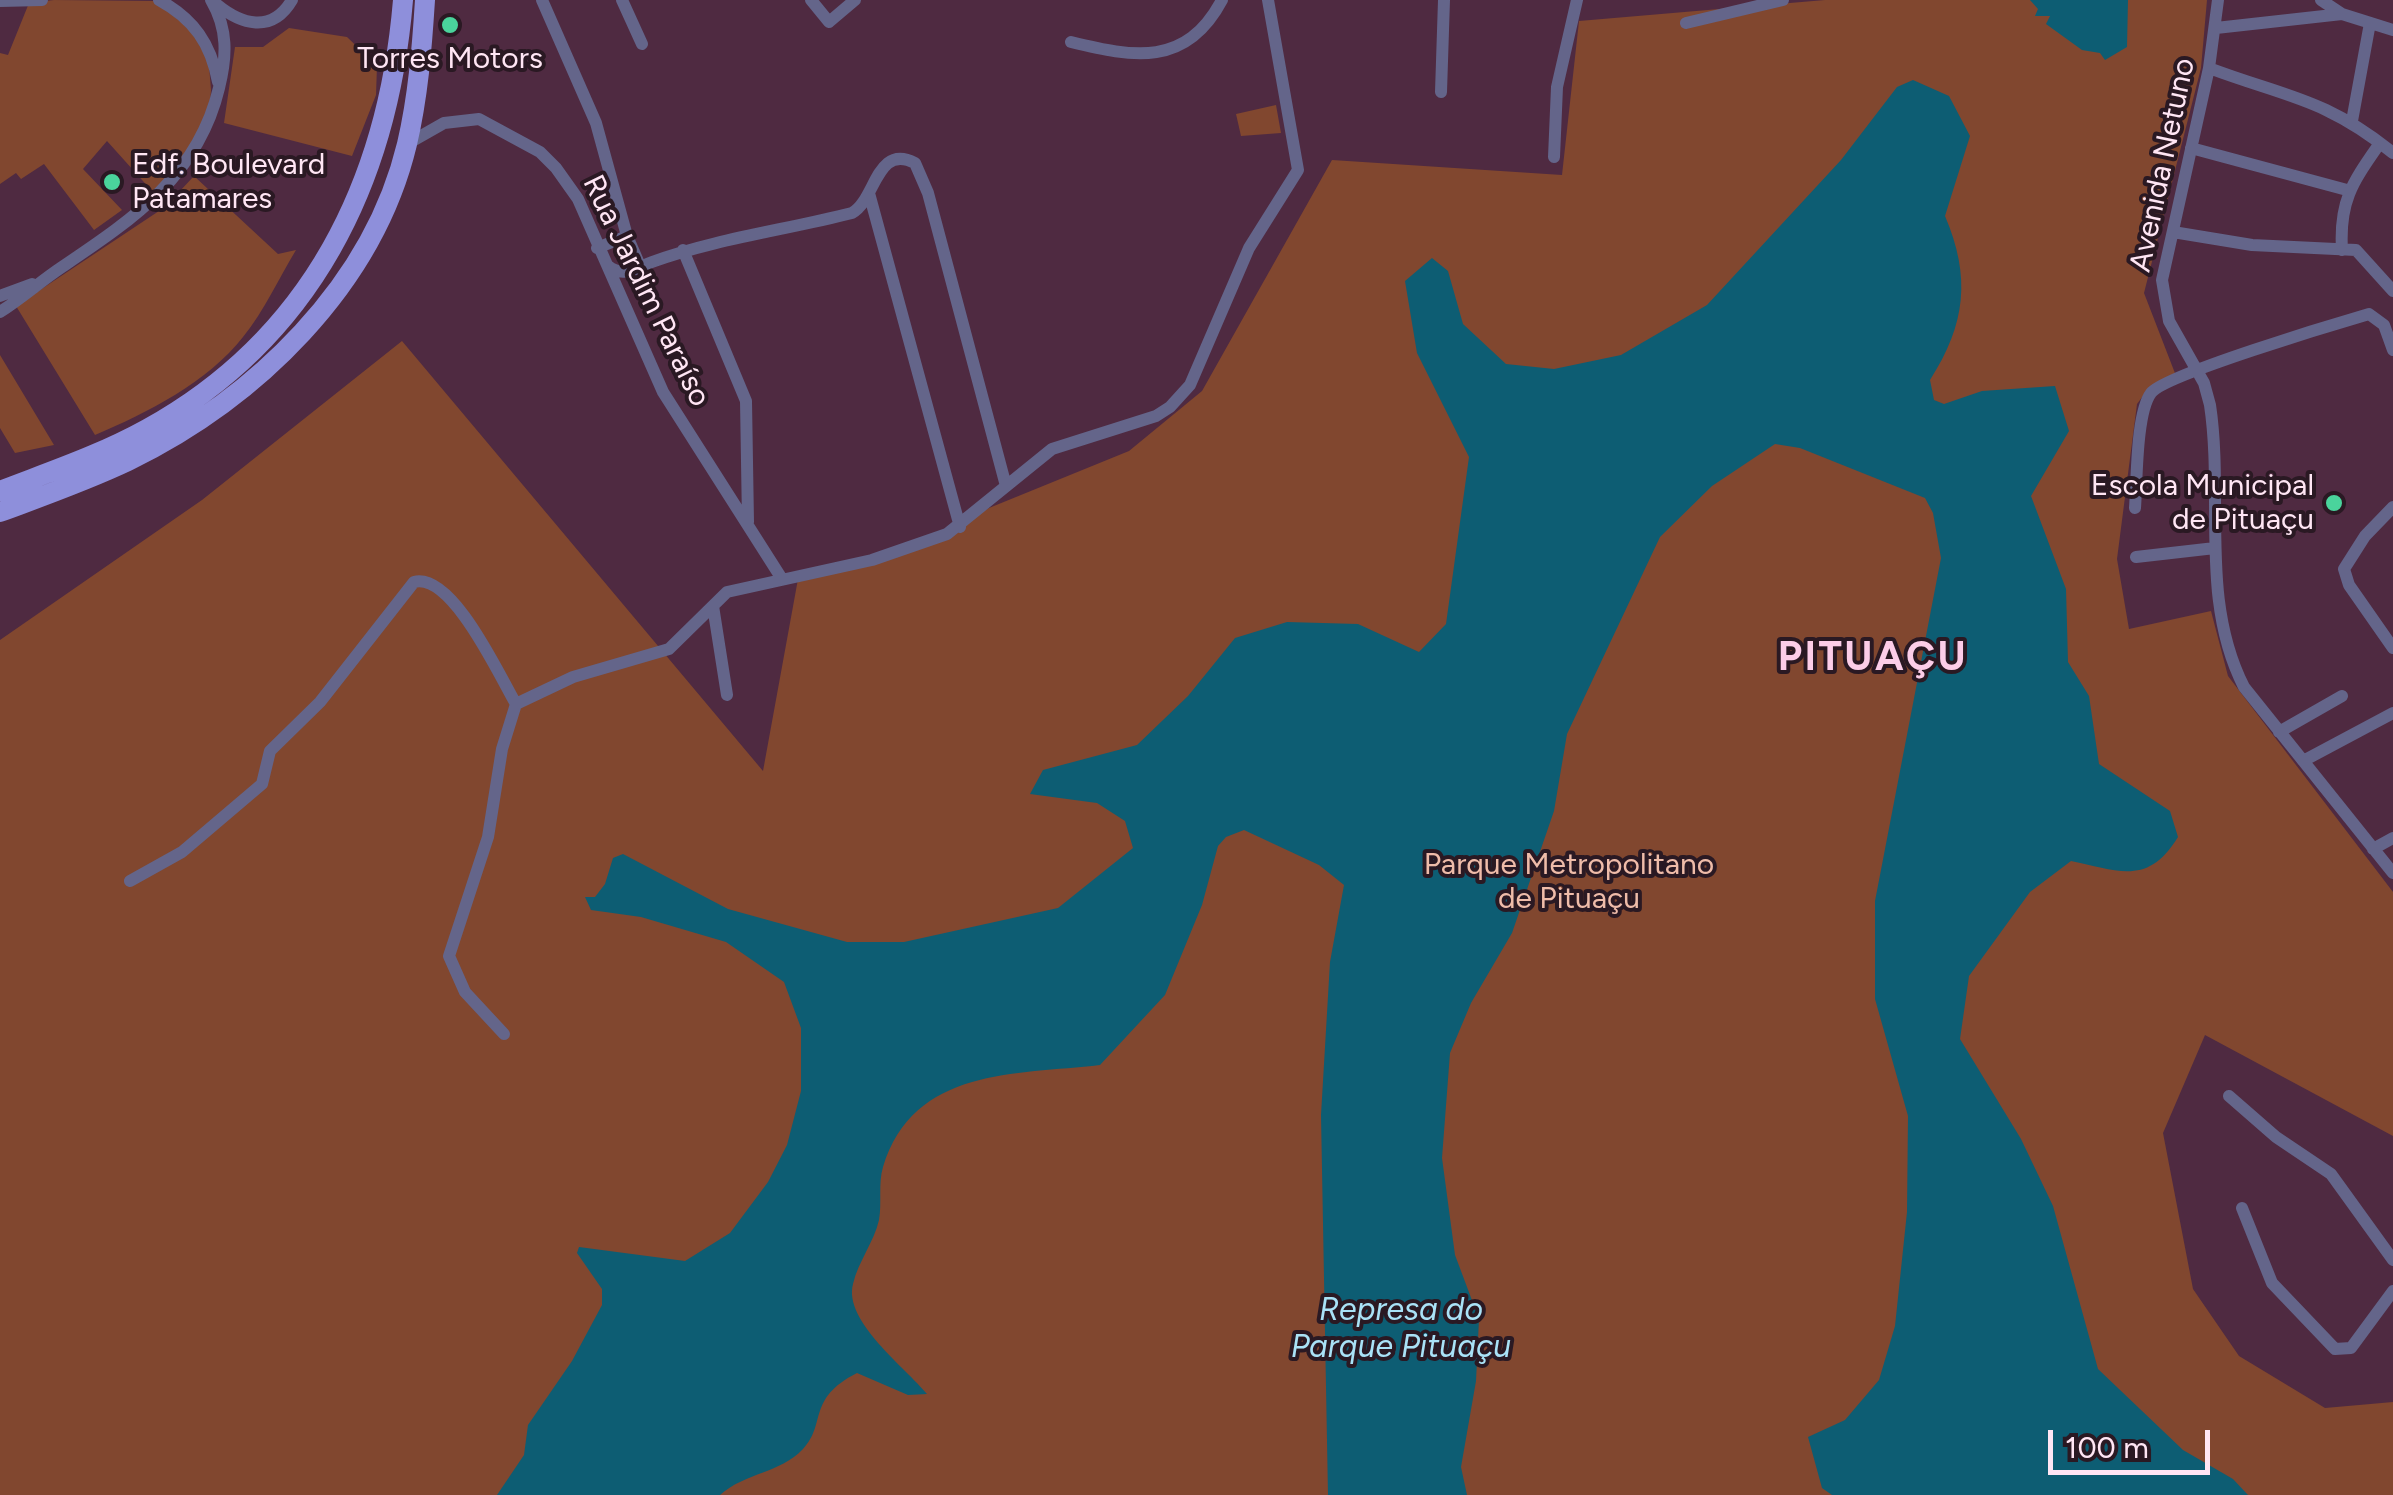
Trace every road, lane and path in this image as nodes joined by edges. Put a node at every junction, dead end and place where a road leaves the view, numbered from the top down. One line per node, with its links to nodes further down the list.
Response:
1 (42, 0): 18 (street)
2 (160, 0): 25 (street)
3 (211, 0): 4 (street); 24 (street)
4 (292, 0)
5 (403, 0): 54 (main road)
6 (424, 0): 33 (main road)
7 (542, 0): 40 (street)
8 (622, 0): 27 (street)
9 (811, 0): 10 (street)
10 (855, 0)
11 (1222, 0): 26 (street)
12 (1268, 0): 53 (street)
13 (1444, 0): 30 (street)
14 (1577, 0): 36 (street)
15 (1783, 0): 20 (street)
16 (2218, 0): 22 (street, Avenida Netuno)
17 (2321, 0): 19 (street)
18 (0, 1)
19 (2342, 14): 21 (street); 22 (street)
20 (1686, 23)
21 (2370, 23): 23 (street); 31 (street)
22 (2216, 28): 28 (street, Avenida Netuno)
23 (2393, 30)
24 (225, 34): 25 (street); 29 (street)
25 (206, 42): 29 (street)
26 (1070, 42)
27 (642, 44)
28 (2209, 68): 31 (street); 34 (street, Avenida Netuno)
29 (219, 89): 46 (street)
30 (1441, 92)
31 (2352, 121): 32 (street)
32 (2380, 143): 35 (street); 37 (street)
33 (407, 144): 41 (street, Rua Jardim Paraíso); 57 (main road)
34 (2191, 148): 37 (street); 39 (street, Avenida Netuno)
35 (2393, 153)
36 (1554, 158)
37 (2348, 190): 43 (street)
38 (869, 192): 42 (street); 53 (street); 59 (street)
39 (2173, 232): 43 (street); 52 (street, Avenida Netuno)
40 (627, 236): 41 (street); 45 (street)
41 (598, 248): 44 (street, Rua Jardim Paraíso)
42 (684, 250): 45 (street); 58 (street)
43 (2349, 250): 47 (street)
44 (608, 266): 45 (street); 58 (street, Rua Jardim Paraíso)
45 (640, 266)
46 (43, 279): 48 (street); 49 (street)
47 (2393, 291)
48 (0, 296)
49 (0, 312)
50 (2391, 330): 51 (street); 52 (street)
51 (2393, 350)
52 (2198, 373): 56 (street); 60 (street, Avenida Netuno)
53 (1006, 486): 59 (street)
54 (0, 491)
55 (2393, 507): 64 (street)
56 (2135, 508)
57 (0, 512)
58 (748, 525): 62 (street, Rua Jardim Paraíso)
59 (960, 527): 62 (street)
60 (2215, 548): 61 (street); 69 (street, Avenida Netuno)
61 (2136, 558)
62 (782, 579): 63 (street)
63 (713, 606): 65 (street); 67 (street)
64 (2393, 648)
65 (727, 696)
66 (2342, 696): 69 (street)
67 (516, 704): 74 (street); 75 (street)
68 (2393, 712): 70 (street)
69 (2279, 732): 70 (street, Avenida Netuno)
70 (2303, 761): 72 (street, Avenida Netuno)
71 (2393, 838): 72 (street)
72 (2373, 849): 73 (street, Avenida Netuno)
73 (2393, 873)
74 (130, 881)
75 (504, 1034)
76 (2229, 1096): 78 (street)
77 (2242, 1208): 79 (street)
78 (2393, 1260)
79 (2393, 1292)

